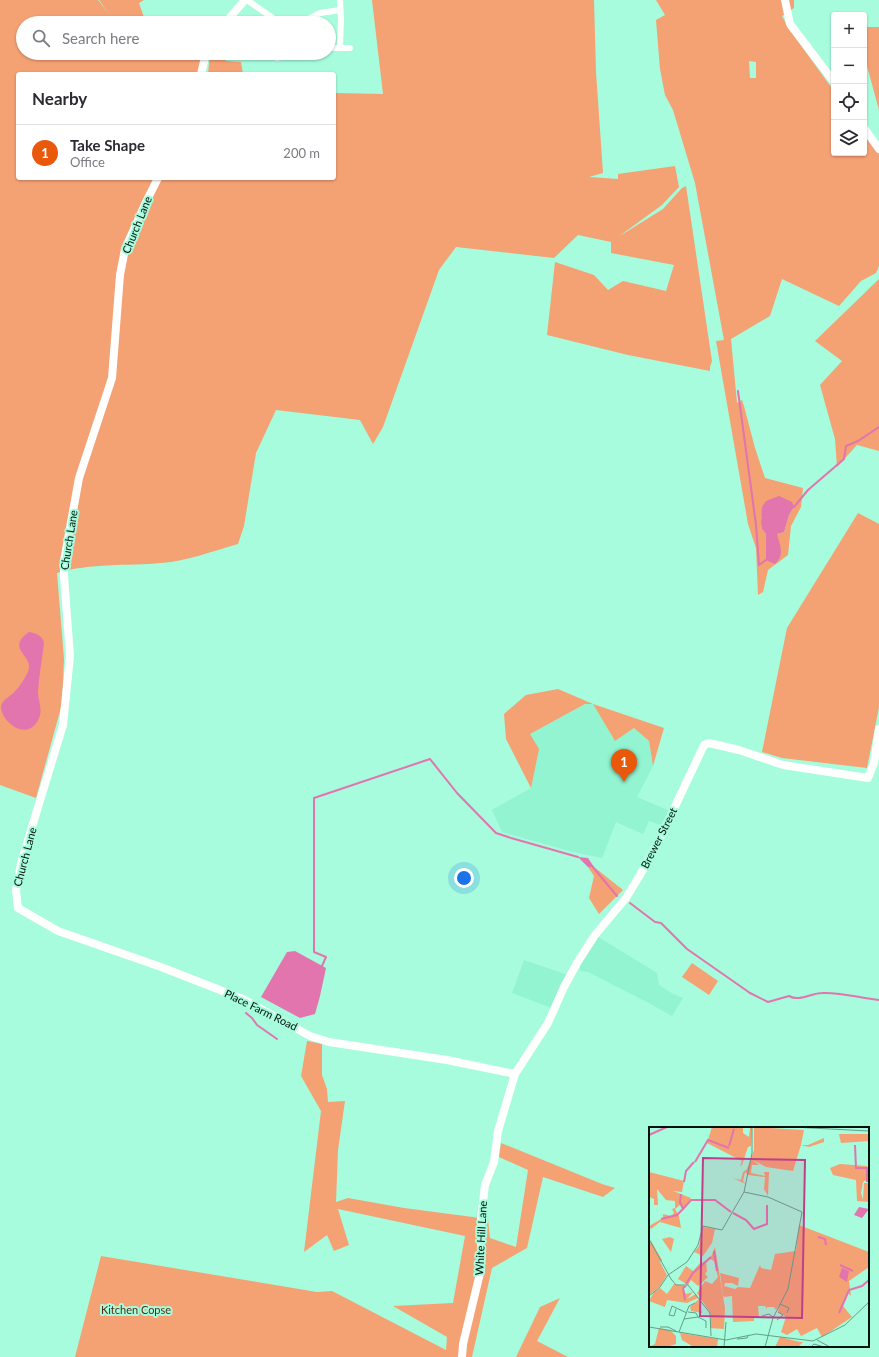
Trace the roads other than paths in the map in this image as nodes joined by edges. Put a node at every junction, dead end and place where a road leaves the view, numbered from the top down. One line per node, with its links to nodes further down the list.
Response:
1 (246, 0): 5 (street); 6 (street)
2 (340, 0): 4 (street)
3 (785, 0): 13 (street)
4 (340, 10): 7 (street); 9 (street)
5 (232, 16)
6 (270, 16)
7 (314, 16)
8 (336, 48): 9 (street)
9 (340, 48): 10 (street)
10 (350, 48)
11 (204, 60): 12 (street)
12 (201, 72)
13 (831, 78)
14 (867, 132): 15 (street)
15 (879, 149)
16 (157, 180): 18 (street, Church Lane)
17 (879, 729): 19 (street, Brewer Street)
18 (18, 908): 19 (street, Place Farm Road)
19 (515, 1074): 20 (street, White Hill Lane)
20 (462, 1357)

